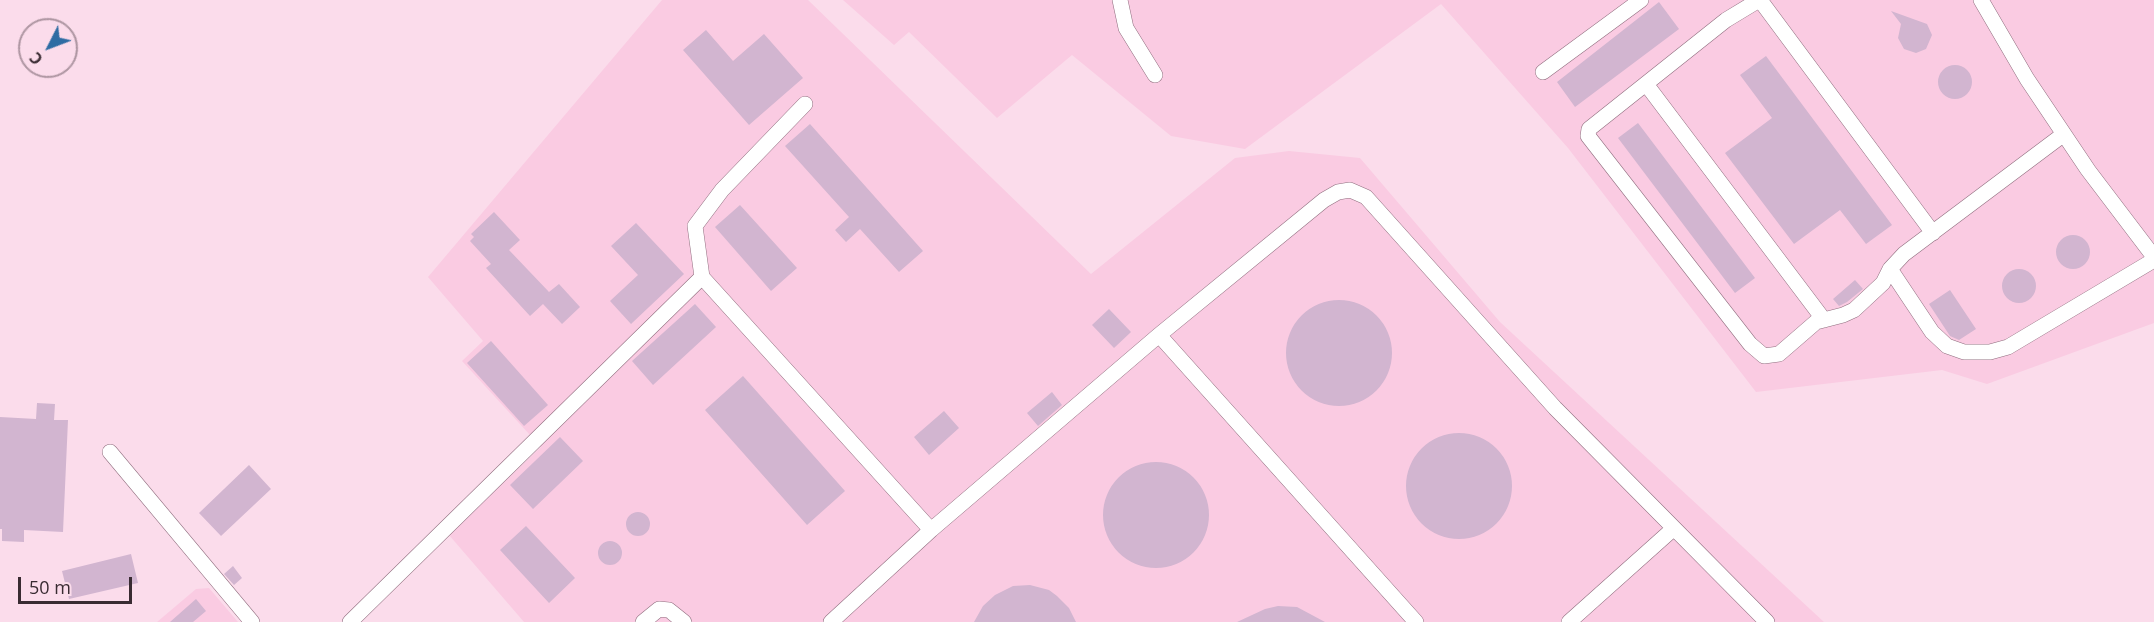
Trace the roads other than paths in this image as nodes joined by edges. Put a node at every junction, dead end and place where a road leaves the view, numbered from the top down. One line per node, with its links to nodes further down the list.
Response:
1 (1120, 0): 6 (street)
2 (1641, 0): 5 (street)
3 (1759, 0): 7 (street); 10 (street)
4 (1981, 0): 9 (street)
5 (1544, 72)
6 (1155, 75)
7 (1646, 84): 14 (street); 14 (street)
8 (805, 104): 13 (street)
9 (2064, 134): 10 (street); 11 (street)
10 (1933, 232): 12 (street)
11 (2154, 259): 12 (street)
12 (1890, 269): 14 (street)
13 (702, 277): 18 (street); 21 (street)
14 (1824, 320)
15 (1159, 335): 17 (street); 18 (street); 24 (street)
16 (110, 452): 20 (street)
17 (1673, 529): 25 (street); 26 (street)
18 (931, 530): 19 (street)
19 (839, 619)
20 (252, 622)
21 (350, 622)
22 (643, 622): 23 (street)
23 (684, 622)
24 (1416, 622)
25 (1569, 622)
26 (1767, 622)

